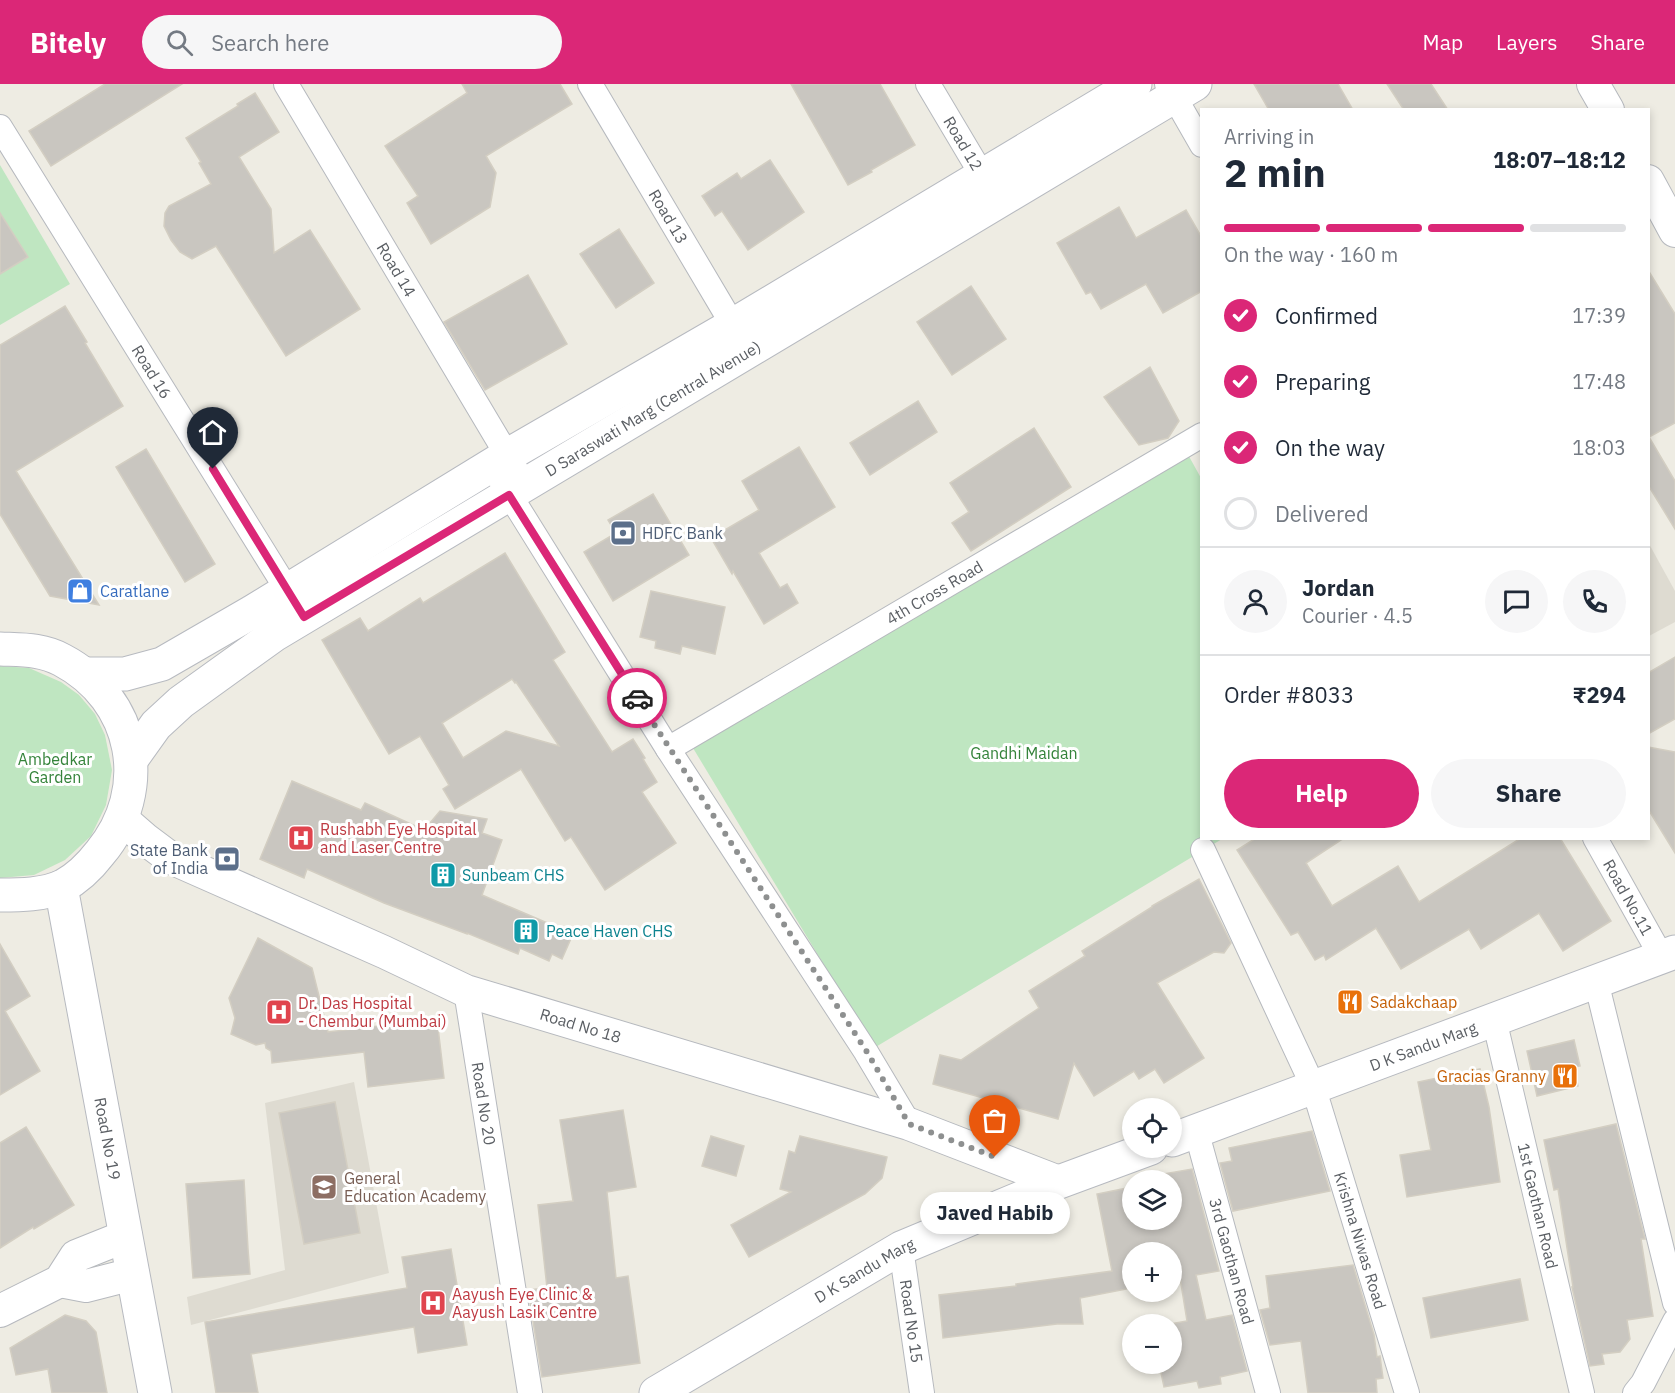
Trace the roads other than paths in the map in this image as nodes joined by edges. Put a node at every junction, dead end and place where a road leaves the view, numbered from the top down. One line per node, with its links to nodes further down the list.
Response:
1 (286, 84): 15 (street, Road 14)
2 (590, 84): 13 (street, Road 13)
3 (927, 84): 10 (street, Road 12)
4 (1135, 84): 10 (main road, D Saraswati Marg (Central Avenue))
5 (1593, 84): 7 (street)
6 (1179, 88): 9 (street); 10 (main road, D Saraswati Marg (Central Avenue))
7 (1607, 108)
8 (0, 126): 17 (street, Road 16)
9 (1200, 140)
10 (990, 189): 13 (main road, D Saraswati Marg (Central Avenue))
11 (1661, 190): 12 (street)
12 (1675, 231)
13 (741, 338): 15 (main road, D Saraswati Marg (Central Avenue)); 16 (main road, D Saraswati Marg (Central Avenue))
14 (1200, 436): 20 (street, 4th Cross Road)
15 (499, 460): 16 (street, Road 14); 17 (main road, D Saraswati Marg (Central Avenue))
16 (517, 490): 17 (main road, D Saraswati Marg (Central Avenue)); 20 (street, Road 14)
17 (296, 604): 19 (main road, D Saraswati Marg (Central Avenue)); 21 (main road, D Saraswati Marg (Central Avenue))
18 (0, 649): 19 (main road)
19 (84, 674): 21 (main road)
20 (668, 749): 32 (street, Road 14)
21 (131, 760): 22 (main road)
22 (122, 819): 25 (main road); 29 (street, Road No 18)
23 (1595, 840): 27 (street, Road No.11)
24 (1203, 850): 31 (street, Krishna Niwas Road)
25 (61, 887): 26 (main road); 36 (main road, Road No 19)
26 (0, 895)
27 (1668, 954): 28 (main road, D K Sandu Marg)
28 (1596, 981): 30 (main road, D K Sandu Marg); 40 (street)
29 (466, 991): 32 (street, Road No 18); 44 (street, Road No 20)
30 (1494, 1019): 31 (main road, D K Sandu Marg); 49 (street, 1st Gaothan Road)
31 (1313, 1086): 33 (main road, D K Sandu Marg); 48 (street, Krishna Niwas Road)
32 (909, 1124): 35 (street, Road No 18)
33 (1184, 1135): 47 (street, 3rd Gaothan Road)
34 (1124, 1158): 35 (main road, D K Sandu Marg)
35 (1059, 1182): 37 (main road, D K Sandu Marg)
36 (126, 1236): 38 (main road, Road No 19); 39 (street)
37 (901, 1248): 45 (main road, D K Sandu Marg); 46 (street, Road No 15)
38 (133, 1274): 39 (street); 43 (main road, Road No 19)
39 (60, 1281): 41 (street)
40 (1675, 1303)
41 (0, 1311)
42 (1675, 1321): 50 (street)
43 (155, 1393)
44 (530, 1393)
45 (656, 1393)
46 (922, 1393)
47 (1268, 1393)
48 (1407, 1393)
49 (1582, 1393)
50 (1635, 1393)

